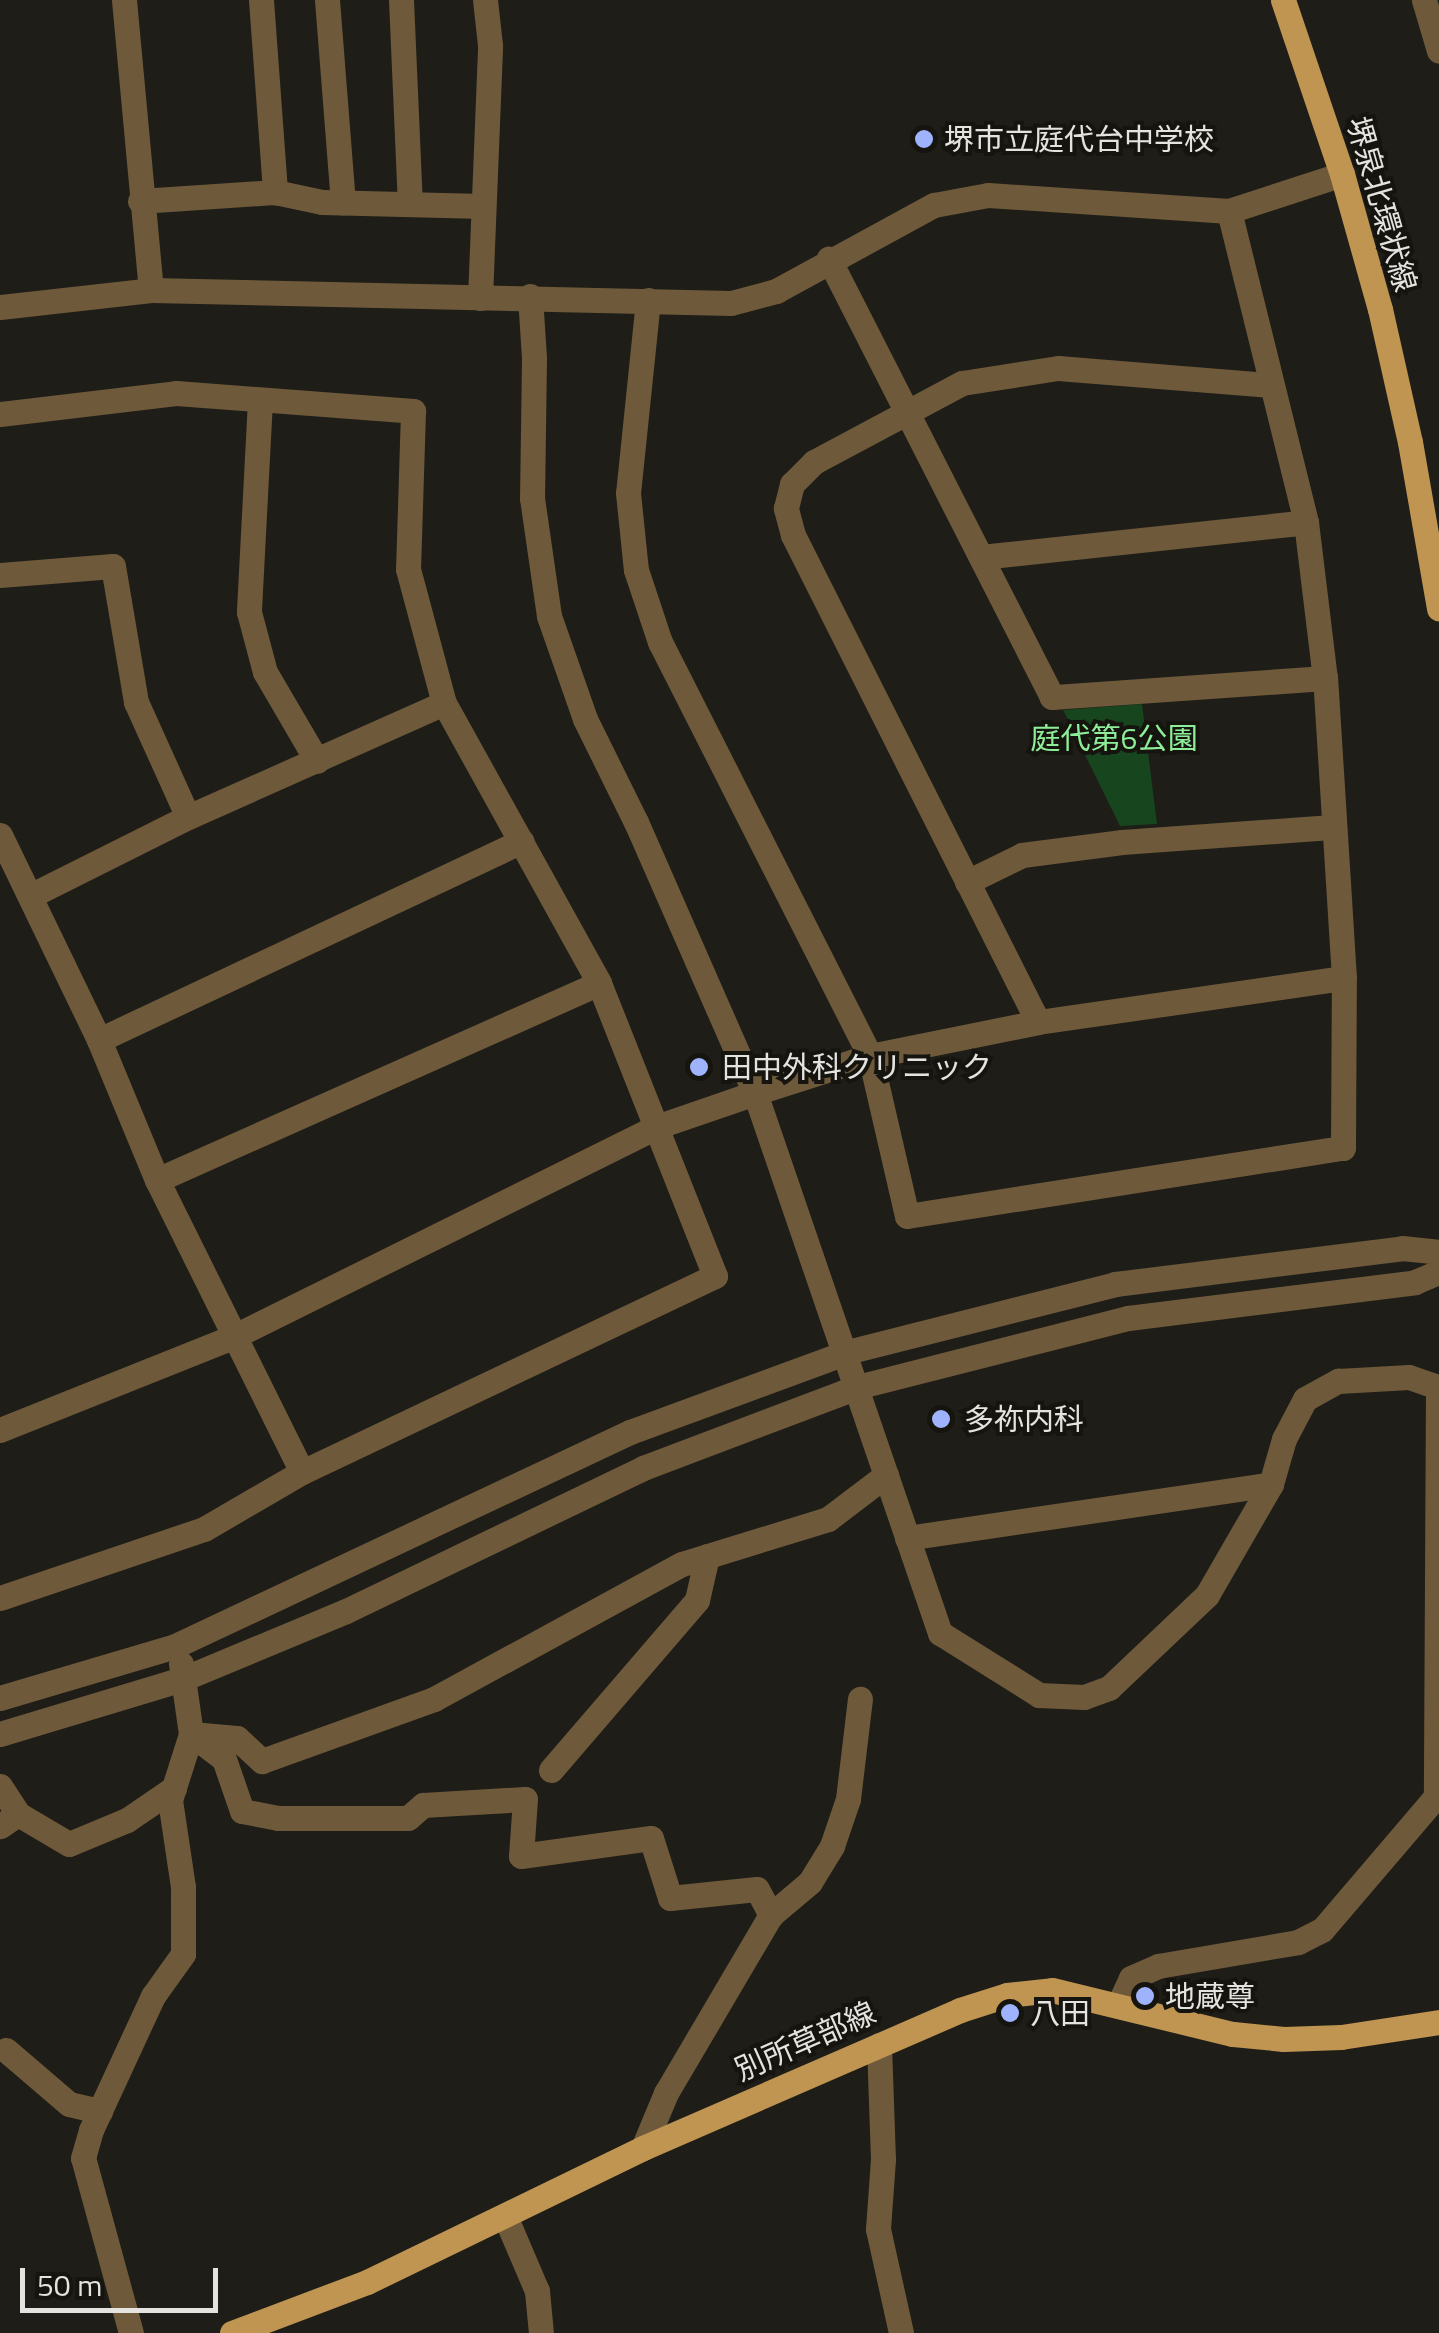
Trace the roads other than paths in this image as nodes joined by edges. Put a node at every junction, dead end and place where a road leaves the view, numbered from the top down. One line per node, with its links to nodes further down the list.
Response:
1 (124, 0): 11 (street)
2 (262, 0): 10 (street)
3 (327, 0): 12 (street)
4 (401, 0): 13 (street)
5 (485, 0): 14 (street)
6 (1283, 0): 9 (main road, 堺泉北環状線)
7 (1431, 13): 8 (street)
8 (1439, 51)
9 (1342, 174): 15 (street); 29 (main road, 堺泉北環状線)
10 (275, 192): 11 (street); 12 (street)
11 (140, 201): 17 (street)
12 (343, 202): 13 (street)
13 (410, 204): 14 (street)
14 (483, 206): 19 (street)
15 (1230, 210): 16 (street); 22 (street)
16 (830, 260): 20 (street); 24 (street)
17 (152, 290): 19 (street); 21 (street)
18 (530, 296): 19 (street); 20 (street); 44 (street)
19 (480, 298)
20 (648, 300): 43 (street)
21 (0, 307)
22 (1271, 385): 24 (street); 26 (street)
23 (260, 400): 25 (street); 31 (street); 32 (street)
24 (908, 411): 27 (street); 37 (street)
25 (0, 414)
26 (1306, 522): 27 (street); 30 (street)
27 (981, 557): 30 (street)
28 (0, 574): 33 (street)
29 (1439, 608)
30 (1324, 678): 34 (street)
31 (444, 702): 32 (street); 36 (street)
32 (317, 761): 33 (street)
33 (188, 817): 38 (street)
34 (1331, 827): 37 (street); 39 (street)
35 (0, 835): 38 (street)
36 (521, 841): 40 (street); 42 (street)
37 (968, 882): 41 (street)
38 (30, 896): 42 (street)
39 (1344, 978): 41 (street); 43 (street)
40 (599, 982): 45 (street); 46 (street)
41 (1038, 1022): 43 (street)
42 (99, 1040): 46 (street)
43 (870, 1056): 44 (street)
44 (756, 1093): 45 (street); 50 (street)
45 (656, 1128): 49 (street); 53 (street)
46 (157, 1180): 49 (street)
47 (1439, 1252): 50 (street)
48 (1439, 1272): 51 (street)
49 (234, 1336): 52 (street); 53 (street)
50 (846, 1352): 51 (street); 59 (street)
51 (858, 1387): 54 (street); 60 (street)
52 (0, 1430)
53 (302, 1472): 58 (street)
54 (886, 1475): 56 (street); 57 (street)
55 (1271, 1484): 56 (street); 56 (street); 68 (street)
56 (907, 1538)
57 (708, 1556): 64 (street); 65 (street)
58 (0, 1598)
59 (174, 1646): 60 (street); 61 (street)
60 (185, 1678): 63 (street); 64 (street)
61 (0, 1698)
62 (860, 1699): 70 (street)
63 (0, 1734)
64 (191, 1734): 67 (street); 70 (street)
65 (551, 1770)
66 (0, 1786): 69 (street)
67 (174, 1788): 69 (street); 75 (street)
68 (1438, 1794): 71 (street)
69 (9, 1820)
70 (771, 1915): 76 (street)
71 (1118, 2006): 72 (main road, 別所草部線); 73 (main road, 別所草部線)
72 (1439, 2022)
73 (879, 2045): 76 (main road, 別所草部線); 81 (street)
74 (6, 2050): 75 (street)
75 (100, 2111): 78 (street)
76 (642, 2148): 77 (main road, 別所草部線)
77 (505, 2216): 79 (main road, 別所草部線); 80 (street)
78 (131, 2333)
79 (232, 2333)
80 (541, 2333)
81 (902, 2333)

